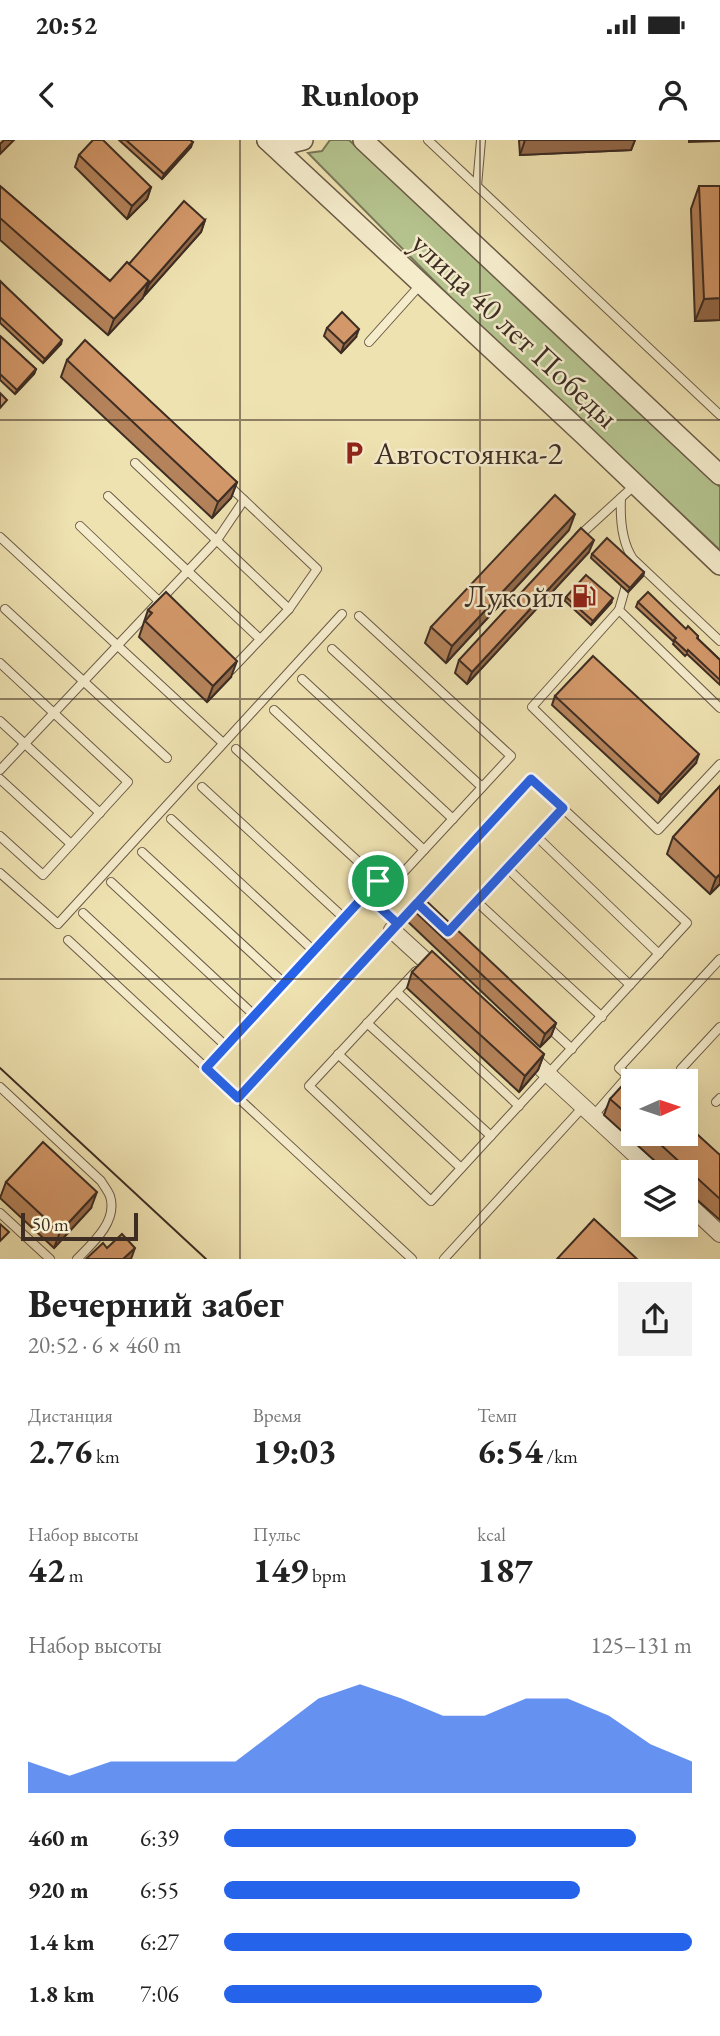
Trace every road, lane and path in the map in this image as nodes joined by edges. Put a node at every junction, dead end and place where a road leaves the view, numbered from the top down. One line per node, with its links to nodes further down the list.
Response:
1 (267, 140): 2 (street); 7 (street, улица 40 лет Победы)
2 (303, 140)
3 (363, 140): 11 (street, улица 40 лет Победы)
4 (428, 140): 6 (lane)
5 (481, 140): 6 (lane)
6 (477, 186): 9 (lane)
7 (421, 284): 8 (lane); 13 (street, улица 40 лет Победы)
8 (369, 342)
9 (720, 415)
10 (135, 463): 19 (lane)
11 (720, 475)
12 (224, 481): 15 (lane)
13 (629, 491): 17 (lane); 20 (lane); 21 (street, улица 40 лет Победы)
14 (108, 496): 22 (lane)
15 (244, 500): 19 (lane); 24 (lane)
16 (80, 526): 23 (lane)
17 (579, 536)
18 (0, 537): 32 (lane)
19 (217, 540): 22 (lane); 24 (lane)
20 (633, 559): 27 (lane); 31 (lane)
21 (720, 565)
22 (187, 571): 23 (lane); 30 (lane)
23 (159, 601): 26 (lane); 32 (lane)
24 (289, 608): 30 (lane)
25 (5, 609): 37 (lane)
26 (168, 609)
27 (619, 610): 38 (lane); 46 (lane)
28 (342, 614): 42 (lane)
29 (359, 616): 50 (lane)
30 (260, 639): 34 (lane)
31 (720, 641)
32 (117, 645): 37 (lane); 42 (lane)
33 (332, 649): 50 (lane)
34 (222, 661)
35 (0, 663): 40 (lane)
36 (302, 679): 54 (lane)
37 (83, 681): 40 (lane); 45 (lane)
38 (720, 708)
39 (274, 710): 58 (lane)
40 (53, 713): 43 (lane); 52 (lane)
41 (0, 721): 43 (lane)
42 (223, 743): 61 (lane)
43 (25, 744): 47 (lane); 52 (lane)
44 (236, 749): 62 (lane)
45 (167, 758)
46 (720, 764)
47 (0, 770)
48 (0, 779): 57 (lane)
49 (202, 787): 71 (lane)
50 (482, 788): 54 (lane)
51 (563, 808): 56 (lane); 68 (lane); 78 (lane)
52 (100, 813): 57 (lane)
53 (172, 819): 77 (lane)
54 (453, 819): 58 (lane)
55 (0, 836): 57 (lane)
56 (536, 836): 60 (lane); 78 (lane)
57 (71, 844)
58 (424, 850): 64 (lane)
59 (142, 852): 82 (lane)
60 (507, 868): 66 (lane); 83 (lane)
61 (0, 873)
62 (378, 881): 64 (lane); 65 (lane)
63 (111, 882): 85 (lane)
64 (388, 890): 67 (lane)
65 (366, 894): 67 (lane); 71 (lane)
66 (476, 901): 74 (lane); 86 (lane)
67 (375, 903): 73 (lane)
68 (417, 903): 69 (lane); 73 (lane)
69 (425, 910)
70 (83, 913): 90 (lane)
71 (344, 918): 77 (lane)
72 (440, 925): 74 (lane)
73 (395, 927): 80 (street); 100 (lane)
74 (448, 932): 76 (lane)
75 (68, 940): 94 (lane)
76 (458, 941)
77 (314, 951): 82 (lane)
78 (659, 954): 83 (lane)
79 (720, 959): 96 (lane)
80 (425, 961): 81 (street); 84 (lane)
81 (446, 980)
82 (284, 983): 85 (lane)
83 (630, 985): 86 (lane)
84 (397, 992): 88 (lane); 101 (lane)
85 (254, 1015): 90 (lane)
86 (601, 1017): 92 (lane)
87 (543, 1022): 92 (lane)
88 (367, 1023): 93 (lane); 103 (lane)
89 (720, 1027): 95 (lane)
90 (226, 1046): 94 (lane)
91 (517, 1046): 97 (street)
92 (572, 1049): 97 (lane)
93 (338, 1055): 105 (lane); 105 (lane)
94 (206, 1068): 100 (lane)
95 (681, 1069)
96 (621, 1070)
97 (548, 1074): 101 (lane); 102 (street)
98 (0, 1087): 110 (lane)
99 (621, 1087): 102 (lane)
100 (238, 1098): 111 (lane)
101 (519, 1105): 103 (lane)
102 (588, 1112): 104 (street); 112 (lane)
103 (491, 1136): 105 (lane)
104 (641, 1160)
105 (461, 1168)
106 (0, 1213): 109 (lane)
107 (698, 1213): 108 (street)
108 (720, 1234)
109 (50, 1259)
110 (77, 1259)
111 (412, 1259)
112 (444, 1259)

